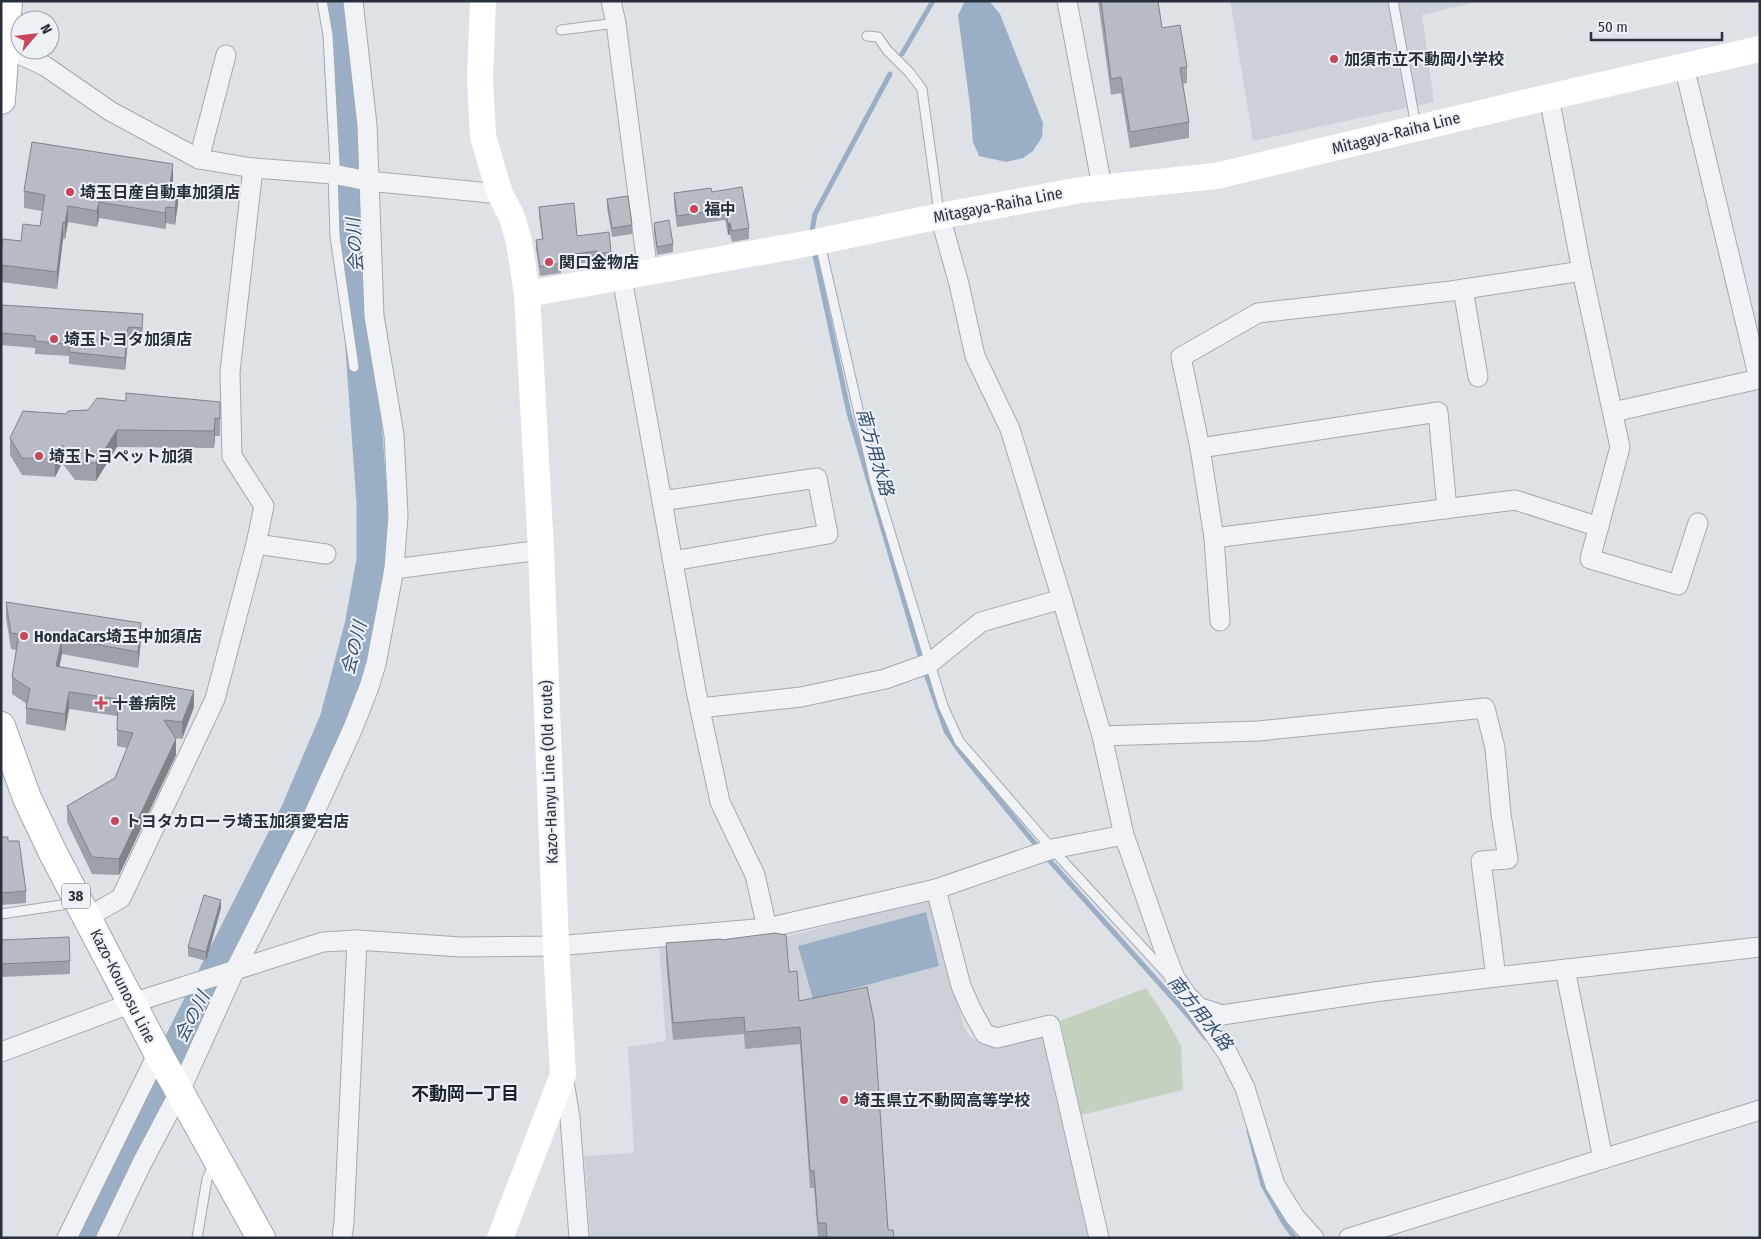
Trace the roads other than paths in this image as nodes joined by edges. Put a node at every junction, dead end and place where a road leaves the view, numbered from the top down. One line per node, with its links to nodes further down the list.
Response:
1 (8, 1): 11 (main road)
2 (322, 1): 20 (lane)
3 (353, 1): 21 (street)
4 (483, 1): 23 (main road)
5 (611, 1): 8 (street)
6 (1067, 1): 22 (street)
7 (1393, 1): 17 (lane)
8 (616, 23): 9 (lane); 27 (street)
9 (561, 30)
10 (867, 36): 24 (lane)
11 (3, 47): 16 (main road); 18 (street)
12 (1760, 49): 14 (main road, Mitagaya-Raiha Line)
13 (226, 55): 18 (street)
14 (1684, 66): 15 (main road, Mitagaya-Raiha Line); 33 (street)
15 (1549, 97): 17 (main road, Mitagaya-Raiha Line); 26 (street)
16 (1, 100)
17 (1416, 128): 22 (main road, Mitagaya-Raiha Line)
18 (199, 159): 19 (street)
19 (253, 168): 20 (street); 40 (street)
20 (337, 176): 21 (street); 31 (lane)
21 (364, 181): 23 (street); 44 (street)
22 (1102, 187): 24 (main road, Mitagaya-Raiha Line)
23 (500, 194): 30 (main road)
24 (940, 216): 25 (main road, Mitagaya-Raiha Line); 45 (street)
25 (814, 242): 27 (main road, Mitagaya-Raiha Line); 47 (lane)
26 (1582, 271): 29 (street); 33 (street)
27 (648, 273): 28 (main road, Mitagaya-Raiha Line)
28 (622, 278): 30 (main road, Mitagaya-Raiha Line); 35 (street)
29 (1463, 289): 32 (street); 34 (street)
30 (527, 294): 41 (main road, Kazo-Hanyu Line (Old route))
31 (354, 367)
32 (1478, 377)
33 (1613, 412): 38 (street)
34 (1200, 448): 36 (street); 39 (street)
35 (662, 500): 43 (street); 43 (street)
36 (1447, 509): 38 (street); 39 (street)
37 (1698, 523): 38 (street)
38 (1599, 527)
39 (1214, 538): 46 (street)
40 (256, 544): 42 (street); 54 (street)
41 (541, 550): 44 (street); 58 (main road, Kazo-Hanyu Line (Old route))
42 (326, 554)
43 (673, 560): 48 (street)
44 (394, 569): 61 (street)
45 (1062, 599): 47 (street); 50 (street)
46 (1220, 621)
47 (925, 665): 48 (street); 52 (lane)
48 (700, 708): 56 (street)
49 (1, 726): 54 (main road, Kazo-Kounosu Line / 38)
50 (1102, 736): 51 (street); 62 (street)
51 (1124, 835): 52 (street); 63 (street)
52 (1046, 851): 53 (street); 63 (lane)
53 (936, 889): 56 (street); 78 (street)
54 (84, 910): 55 (lane); 64 (main road, Kazo-Kounosu Line / 38)
55 (1, 914)
56 (766, 928): 58 (street)
57 (357, 940): 58 (street); 61 (street); 75 (street)
58 (556, 946): 67 (main road, Kazo-Hanyu Line (Old route))
59 (1760, 947): 60 (street)
60 (1565, 969): 62 (street); 70 (street)
61 (234, 972): 64 (street); 66 (street)
62 (1496, 976): 63 (street)
63 (1184, 993): 79 (street)
64 (132, 1003): 65 (street); 66 (main road, Kazo-Kounosu Line / 38)
65 (1, 1052)
66 (169, 1072): 69 (main road, Kazo-Kounosu Line / 38); 71 (street); 72 (street)
67 (563, 1075): 76 (main road, Kazo-Hanyu Line (Old route)); 77 (street)
68 (1760, 1110): 70 (street)
69 (216, 1156): 73 (lane); 74 (main road, Kazo-Kounosu Line / 38)
70 (1603, 1159): 80 (street)
71 (67, 1238)
72 (106, 1238)
73 (197, 1238)
74 (261, 1238)
75 (342, 1238)
76 (500, 1238)
77 (579, 1238)
78 (1099, 1238)
79 (1314, 1238)
80 (1349, 1238)

